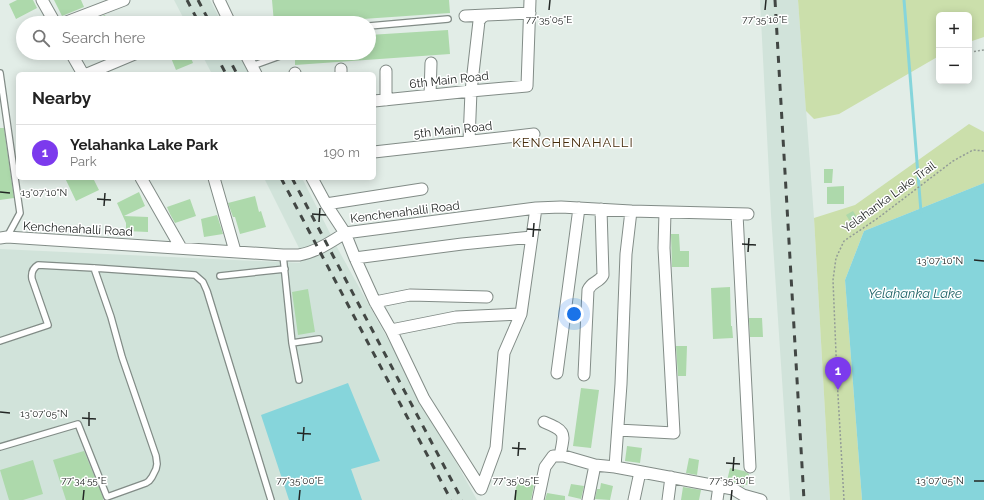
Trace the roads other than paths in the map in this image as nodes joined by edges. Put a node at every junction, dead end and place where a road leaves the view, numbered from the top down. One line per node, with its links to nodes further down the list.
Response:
1 (42, 0): 7 (street)
2 (124, 0): 8 (street)
3 (219, 0): 9 (street)
4 (530, 0): 5 (street)
5 (530, 13): 6 (street); 23 (street, 6th Main Road)
6 (486, 15): 10 (street); 23 (street)
7 (51, 16)
8 (82, 16)
9 (227, 16)
10 (465, 16)
11 (448, 19): 12 (lane)
12 (376, 25)
13 (75, 60): 20 (street)
14 (120, 60): 21 (street)
15 (249, 60): 18 (street)
16 (271, 60): 18 (lane)
17 (431, 63): 24 (street)
18 (254, 70)
19 (386, 71): 25 (street)
20 (82, 72)
21 (92, 72)
22 (0, 73): 42 (lane)
23 (471, 91): 24 (street, 6th Main Road); 28 (street)
24 (430, 96): 25 (street, 6th Main Road)
25 (386, 100): 26 (street, 6th Main Road)
26 (376, 102)
27 (534, 134): 28 (street, 5th Main Road)
28 (469, 141): 29 (street, 5th Main Road)
29 (376, 152)
30 (142, 180): 43 (street)
31 (215, 180): 44 (street)
32 (313, 180): 34 (street)
33 (422, 189): 34 (street)
34 (326, 204): 40 (street)
35 (536, 208): 36 (street, Kenchenahalli Road); 40 (street, Kenchenahalli Road); 41 (street)
36 (579, 208): 37 (street, Kenchenahalli Road); 57 (street)
37 (601, 209): 38 (street, Kenchenahalli Road); 58 (street)
38 (631, 211): 39 (street, Kenchenahalli Road); 61 (street)
39 (665, 212): 61 (street); 66 (street, Kenchenahalli Road)
40 (344, 233): 45 (street, Kenchenahalli Road); 46 (street)
41 (532, 237): 46 (street); 52 (street)
42 (4, 238): 43 (street, Kenchenahalli Road)
43 (181, 248): 44 (street, Kenchenahalli Road)
44 (235, 251): 45 (street, Kenchenahalli Road)
45 (283, 255): 48 (lane)
46 (355, 258): 51 (street)
47 (94, 268): 55 (lane); 62 (lane); 70 (lane)
48 (284, 269): 49 (lane); 56 (lane)
49 (220, 276)
50 (487, 297): 51 (street)
51 (375, 302): 53 (street)
52 (521, 314): 53 (street); 53 (street)
53 (391, 330)
54 (319, 339): 56 (lane)
55 (0, 340)
56 (292, 343): 59 (lane)
57 (557, 373)
58 (584, 375)
59 (299, 380)
60 (544, 422): 63 (street)
61 (618, 430): 65 (street)
62 (0, 447)
63 (560, 456): 64 (street); 71 (street)
64 (596, 465): 65 (street); 72 (street)
65 (615, 467): 67 (street)
66 (750, 467)
67 (640, 472): 68 (street); 73 (street)
68 (671, 477): 69 (street); 74 (street)
69 (719, 486): 75 (street); 76 (street)
70 (270, 500)
71 (538, 500)
72 (588, 500)
73 (634, 500)
74 (668, 500)
75 (717, 500)
76 (761, 500)

